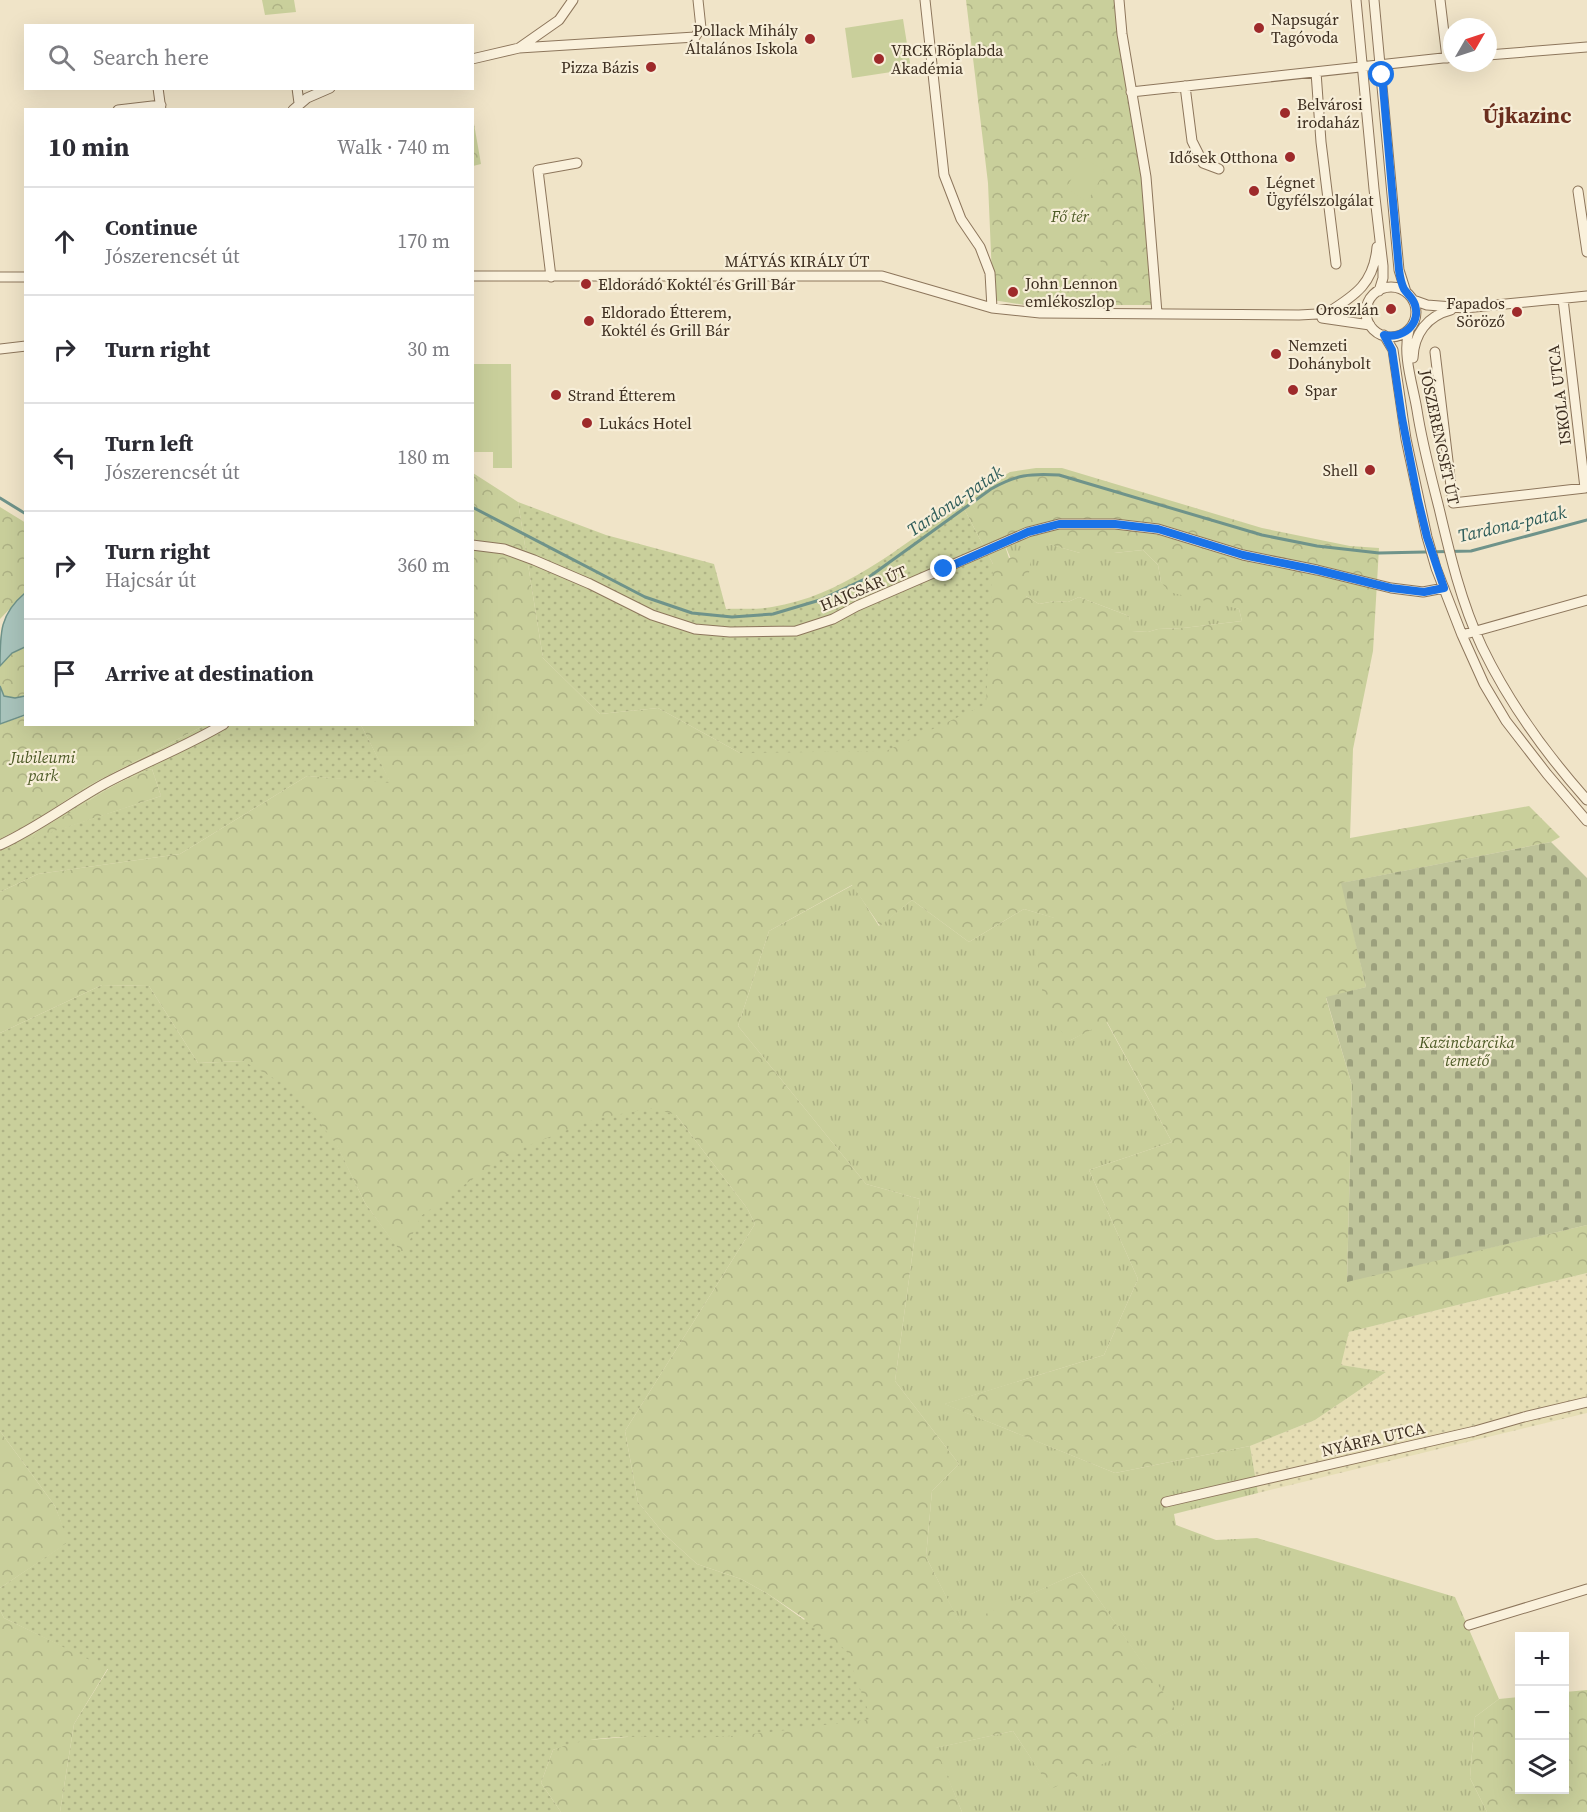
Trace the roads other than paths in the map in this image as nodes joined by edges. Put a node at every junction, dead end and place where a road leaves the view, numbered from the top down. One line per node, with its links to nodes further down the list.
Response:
1 (573, 0): 10 (street)
2 (698, 0): 10 (street)
3 (926, 0): 40 (street)
4 (1119, 0): 21 (street)
5 (1356, 0): 15 (street)
6 (1374, 0): 14 (street)
7 (1440, 0): 8 (street)
8 (1443, 18)
9 (1587, 47): 11 (street)
10 (519, 48): 13 (street)
11 (1497, 54)
12 (1443, 58): 14 (street)
13 (474, 59)
14 (1381, 64): 15 (street); 35 (street)
15 (1363, 67): 16 (street); 27 (street)
16 (1316, 72): 17 (street); 29 (street)
17 (1185, 86): 21 (street); 25 (street)
18 (158, 90): 23 (street)
19 (297, 90): 22 (street)
20 (326, 90): 22 (street)
21 (1131, 92): 42 (street)
22 (296, 106)
23 (161, 107)
24 (577, 163): 33 (street)
25 (1219, 169)
26 (1578, 191): 28 (street)
27 (1378, 232): 34 (street); 44 (street)
28 (1587, 252)
29 (1336, 264)
30 (474, 276): 33 (street, MÁTYÁS KIRÁLY ÚT)
31 (0, 277): 32 (street)
32 (24, 277)
33 (550, 277): 40 (street, MÁTYÁS KIRÁLY ÚT)
34 (1379, 291): 35 (street); 39 (street)
35 (1406, 292): 38 (street)
36 (1587, 296): 37 (street)
37 (1563, 299): 41 (street); 51 (street, ISKOLA UTCA)
38 (1413, 300): 41 (street); 47 (street)
39 (1368, 306): 44 (street, MÁTYÁS KIRÁLY ÚT); 46 (street)
40 (992, 308): 42 (street, MÁTYÁS KIRÁLY ÚT)
41 (1465, 308): 43 (street)
42 (1157, 313): 45 (street, MÁTYÁS KIRÁLY ÚT)
43 (1442, 313): 47 (street); 52 (street)
44 (1324, 314): 45 (street, MÁTYÁS KIRÁLY ÚT)
45 (1299, 315): 46 (street)
46 (1370, 325): 48 (street)
47 (1411, 327): 48 (street); 52 (street, JÓSZERENCSÉT ÚT)
48 (1384, 335): 54 (street, JÓSZERENCSÉT ÚT)
49 (24, 346): 50 (street)
50 (0, 349)
51 (1435, 351)
52 (1414, 388): 56 (street, JÓSZERENCSÉT ÚT)
53 (474, 545): 54 (street, HAJCSÁR ÚT)
54 (1444, 588): 57 (street, JÓSZERENCSÉT ÚT)
55 (1587, 600): 56 (street)
56 (1475, 631): 57 (street); 59 (street, JÓSZERENCSÉT ÚT)
57 (1462, 635): 60 (street, JÓSZERENCSÉT ÚT)
58 (221, 726): 61 (street)
59 (1587, 800)
60 (1587, 821)
61 (0, 845)
62 (1587, 1402): 63 (street, NYÁRFA UTCA)
63 (1166, 1502)
64 (1587, 1589): 65 (street)
65 (1469, 1625)

